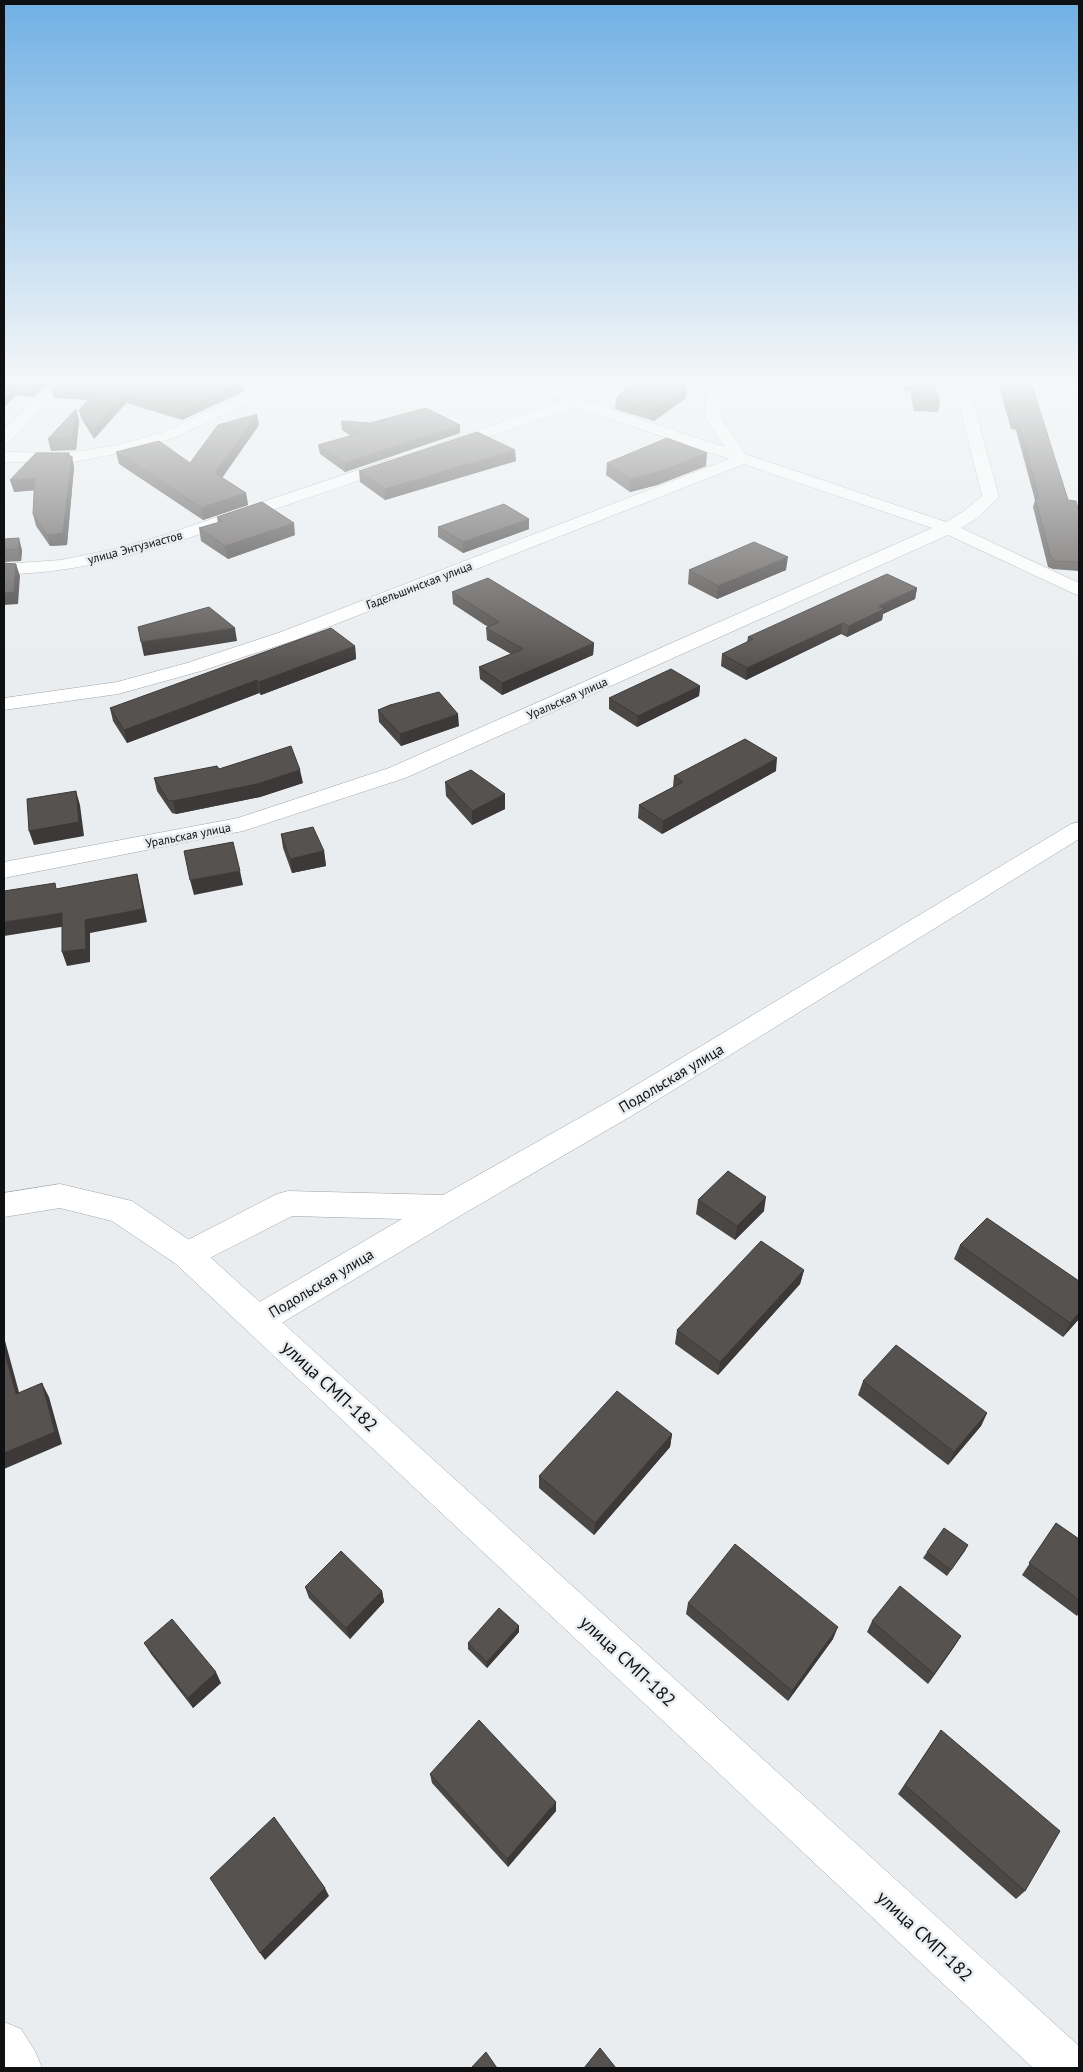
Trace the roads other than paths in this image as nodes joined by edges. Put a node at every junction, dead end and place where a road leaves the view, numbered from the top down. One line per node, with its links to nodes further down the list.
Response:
1 (358, 476): 6 (street, улица Энтузиастов)
2 (701, 476): 8 (street, Гадельшинская улица)
3 (789, 476): 5 (street)
4 (985, 476): 5 (street, Уральская улица)
5 (948, 528): 7 (street); 10 (street, Уральская улица)
6 (4, 569)
7 (1079, 590)
8 (4, 704)
9 (1079, 829): 12 (street, Подольская улица)
10 (4, 870)
11 (4, 1205): 13 (street, улица СМП-182)
12 (447, 1208): 13 (street); 14 (street, Подольская улица)
13 (187, 1255): 14 (street, улица СМП-182)
14 (258, 1320): 17 (street, улица СМП-182)
15 (4, 2046): 16 (street)
16 (18, 2068)
17 (1068, 2068)

